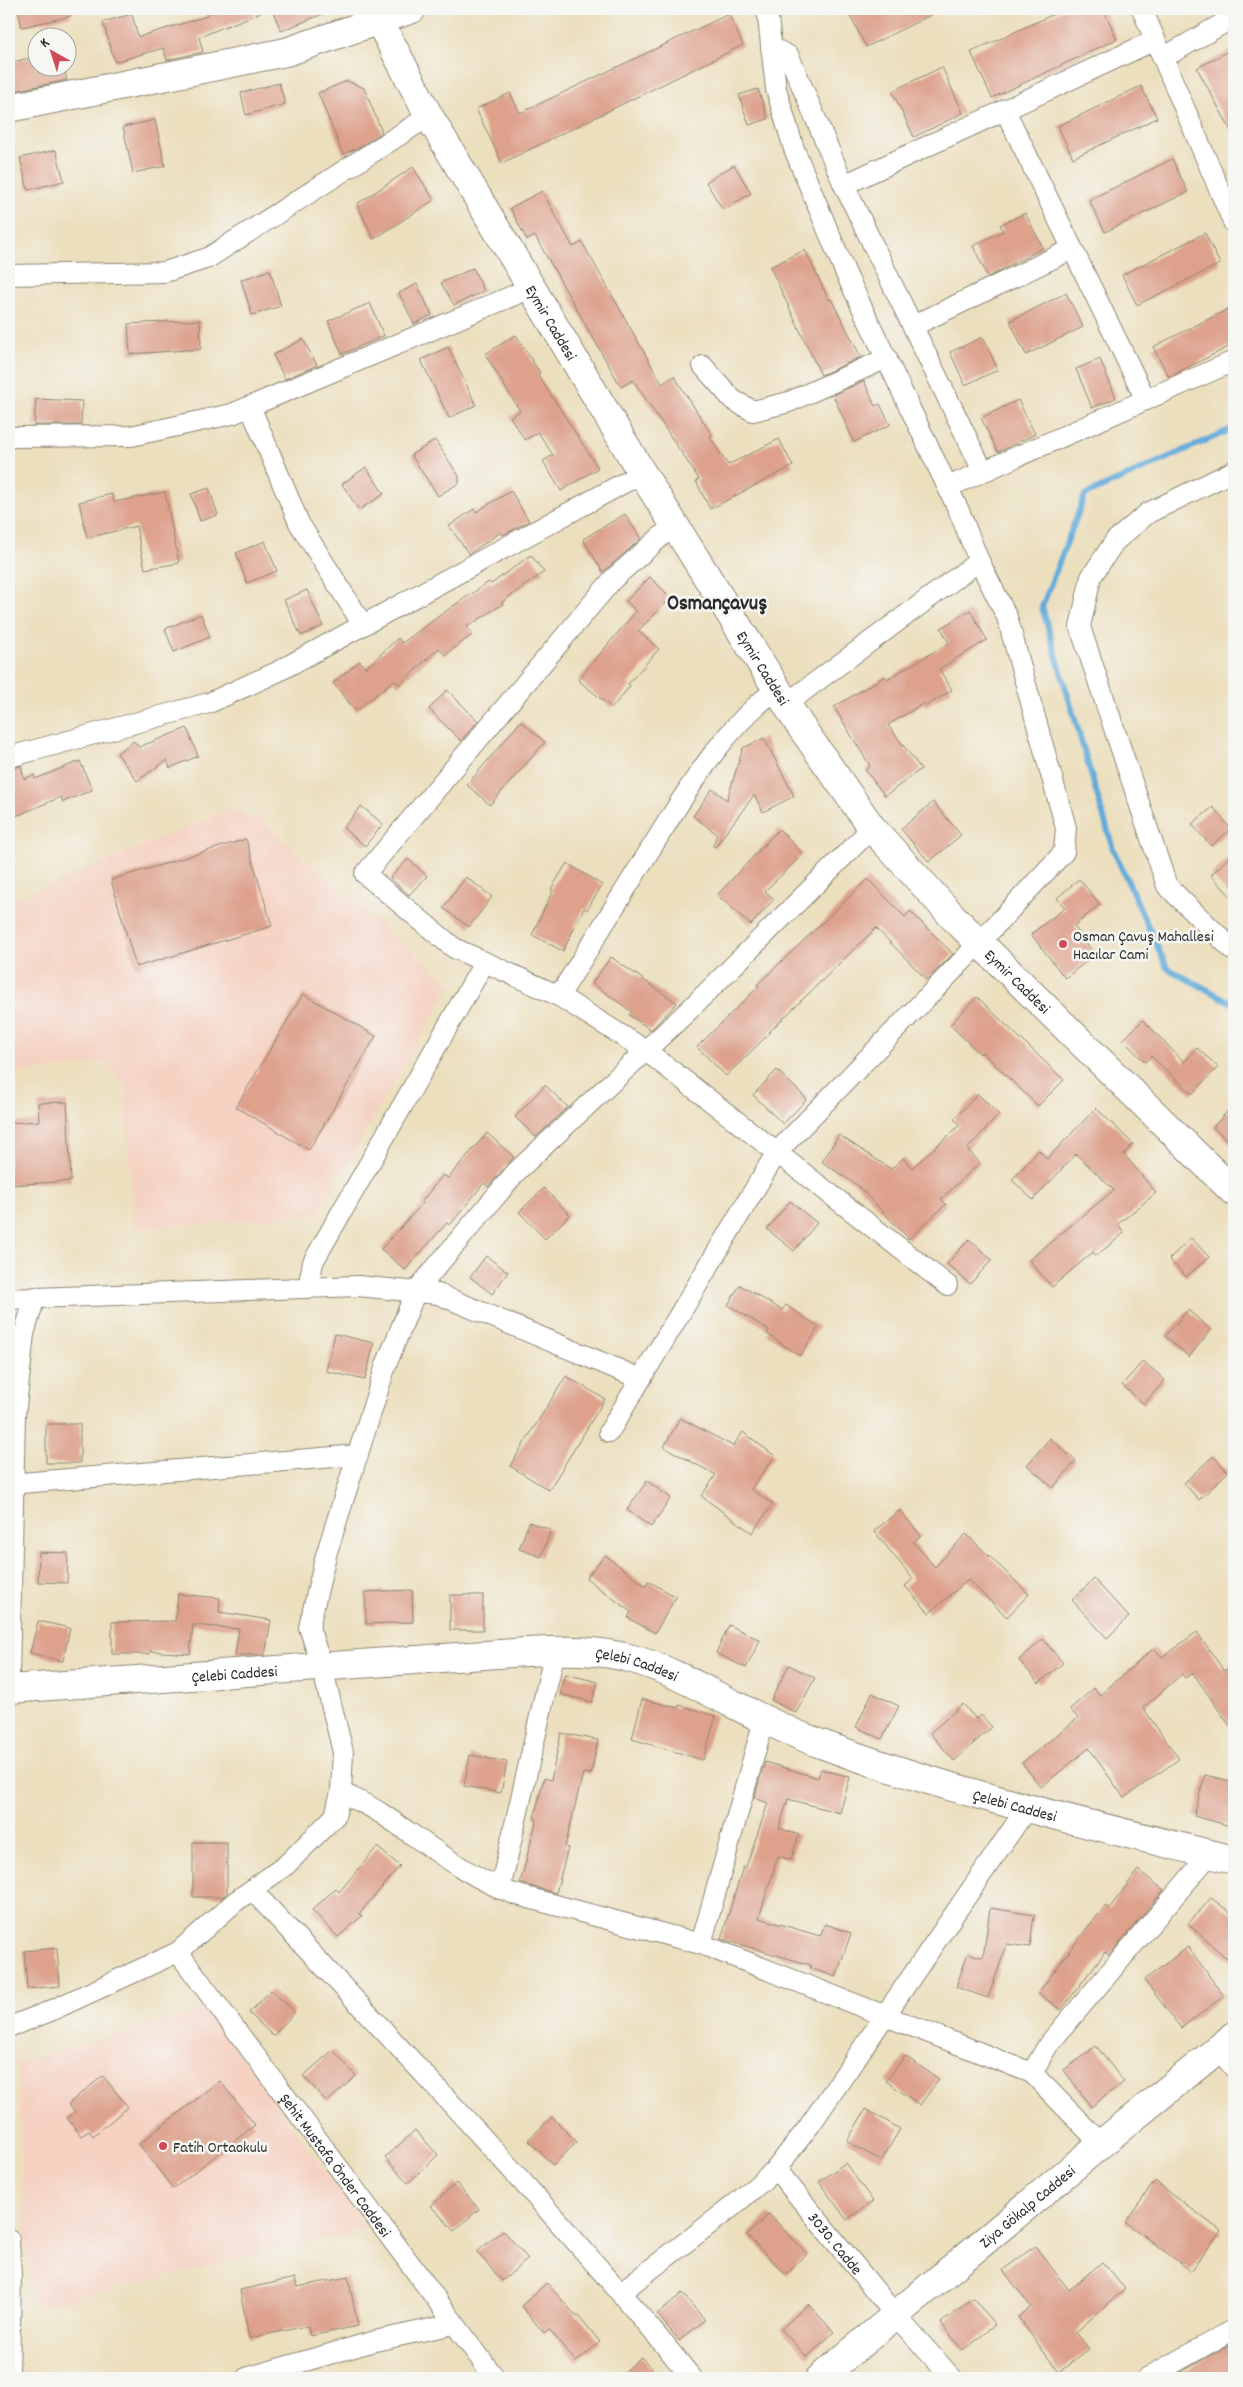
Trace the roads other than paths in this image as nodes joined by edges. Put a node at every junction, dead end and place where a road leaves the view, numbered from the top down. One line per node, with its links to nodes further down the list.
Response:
1 (412, 9): 4 (street)
2 (767, 9): 6 (street)
3 (1142, 9): 7 (street)
4 (375, 14): 8 (street); 10 (street, Eymir Caddesi)
5 (1234, 17): 7 (street)
6 (770, 46): 11 (street); 17 (street)
7 (1159, 49): 9 (street); 12 (street)
8 (9, 108)
9 (1005, 110): 11 (street); 13 (street)
10 (429, 116): 14 (street); 15 (street, Eymir Caddesi)
11 (844, 185): 16 (street)
12 (1234, 224)
13 (1072, 249): 16 (street); 20 (street)
14 (9, 275)
15 (531, 288): 21 (street); 25 (street, Eymir Caddesi)
16 (913, 326): 23 (street)
17 (886, 358): 19 (street); 26 (street)
18 (1234, 361): 20 (street)
19 (702, 366)
20 (1146, 400): 23 (street)
21 (250, 406): 22 (street); 29 (street)
22 (9, 437)
23 (983, 471): 26 (street)
24 (1234, 471): 34 (street)
25 (642, 473): 27 (street, Eymir Caddesi); 29 (street)
26 (948, 487): 28 (street)
27 (674, 525): 30 (street, Eymir Caddesi); 35 (street)
28 (979, 560): 30 (street); 33 (street)
29 (363, 625): 31 (street)
30 (781, 696): 32 (street, Eymir Caddesi); 36 (street)
31 (9, 757)
32 (872, 828): 33 (street, Eymir Caddesi); 37 (street)
33 (979, 942): 38 (street); 39 (street, Eymir Caddesi)
34 (1234, 951)
35 (484, 963): 36 (street); 41 (street)
36 (559, 996): 37 (street)
37 (645, 1050): 38 (street); 42 (street)
38 (777, 1152): 40 (street); 45 (street)
39 (1234, 1192)
40 (947, 1285)
41 (308, 1288): 42 (street); 43 (street)
42 (416, 1291): 45 (street); 47 (street)
43 (36, 1297): 44 (street); 48 (street)
44 (9, 1299)
45 (641, 1379): 46 (street)
46 (609, 1432)
47 (358, 1455): 48 (street); 50 (street)
48 (11, 1484): 51 (street)
49 (555, 1651): 50 (street, Çelebi Caddesi); 53 (street, Çelebi Caddesi); 57 (street)
50 (322, 1667): 52 (street, Çelebi Caddesi); 54 (street)
51 (9, 1675)
52 (9, 1689)
53 (764, 1720): 55 (street, Çelebi Caddesi); 59 (street)
54 (341, 1792): 57 (street); 58 (street)
55 (1027, 1808): 56 (street, Çelebi Caddesi); 61 (street)
56 (1222, 1857): 64 (street)
57 (500, 1889): 59 (street)
58 (252, 1890): 60 (street); 68 (street)
59 (701, 1944): 61 (street)
60 (178, 1952): 62 (street); 70 (street, Şehit Mustafa Önder Caddesi)
61 (886, 2016): 64 (street); 66 (street)
62 (9, 2026)
63 (1229, 2051): 65 (street, Ziya Gökalp Caddesi)
64 (1032, 2073): 65 (street)
65 (1101, 2144): 69 (street, Ziya Gökalp Caddesi)
66 (776, 2169): 68 (street); 69 (street, 3030. Cadde)
67 (9, 2240): 72 (street)
68 (621, 2292): 75 (street)
69 (896, 2316): 76 (street, Ziya Gökalp Caddesi); 77 (street, 3030. Cadde)
70 (454, 2324): 73 (street); 74 (street, Şehit Mustafa Önder Caddesi)
71 (1234, 2329): 78 (street)
72 (9, 2377)
73 (246, 2378)
74 (495, 2378)
75 (692, 2378)
76 (820, 2378)
77 (952, 2378)
78 (1147, 2378)

